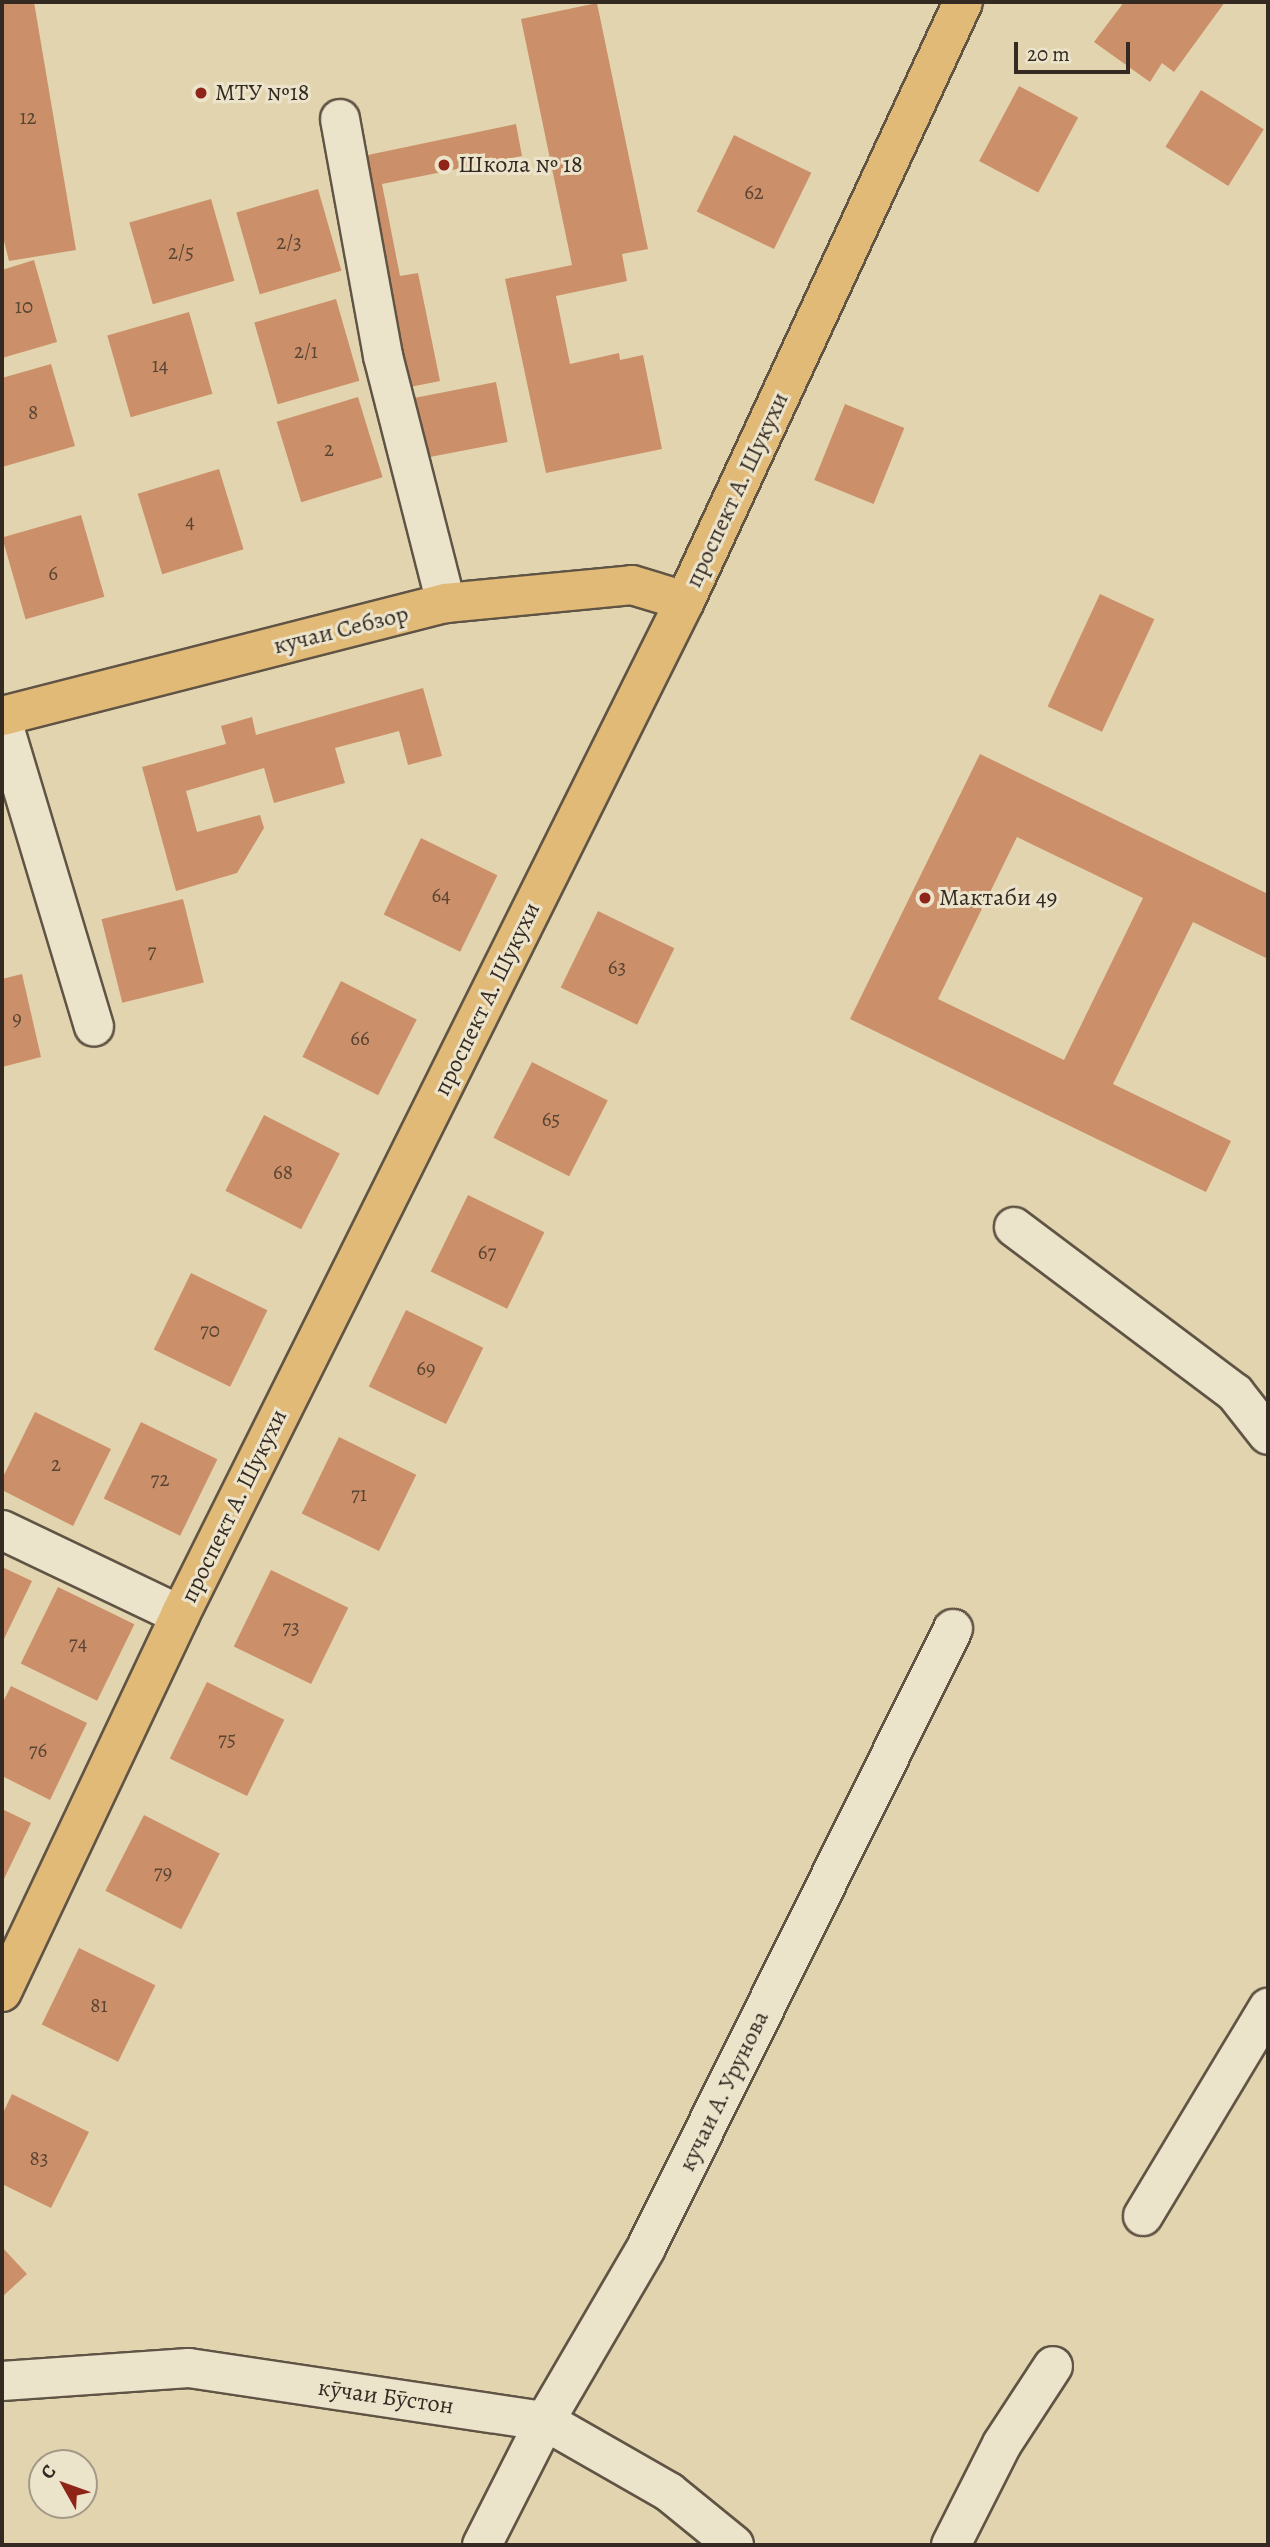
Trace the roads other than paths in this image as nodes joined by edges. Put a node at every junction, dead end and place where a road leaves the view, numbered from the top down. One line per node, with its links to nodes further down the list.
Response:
1 (963, 2): 3 (main road, проспект А. Шукухи)
2 (340, 119): 4 (street)
3 (685, 601): 4 (main road, кучаи Себзор); 10 (main road, проспект А. Шукухи)
4 (446, 603): 5 (main road, кучаи Себзор)
5 (2, 718): 6 (street)
6 (94, 1027)
7 (1014, 1227): 8 (street)
8 (1268, 1435)
9 (2, 1531): 10 (street)
10 (180, 1615): 12 (main road, проспект А. Шукухи)
11 (953, 1629): 18 (street, кучаи А. Урунова)
12 (12, 1946): 13 (main road, проспект А. Шукухи)
13 (2, 1992)
14 (1268, 2008): 15 (street)
15 (1143, 2216)
16 (1052, 2367): 21 (street)
17 (2, 2381): 18 (street, кӯчаи Бӯстон)
18 (545, 2421): 19 (street, кучаи А. Урунова); 20 (street, кӯчаи Бӯстон)
19 (482, 2545)
20 (734, 2545)
21 (951, 2545)

